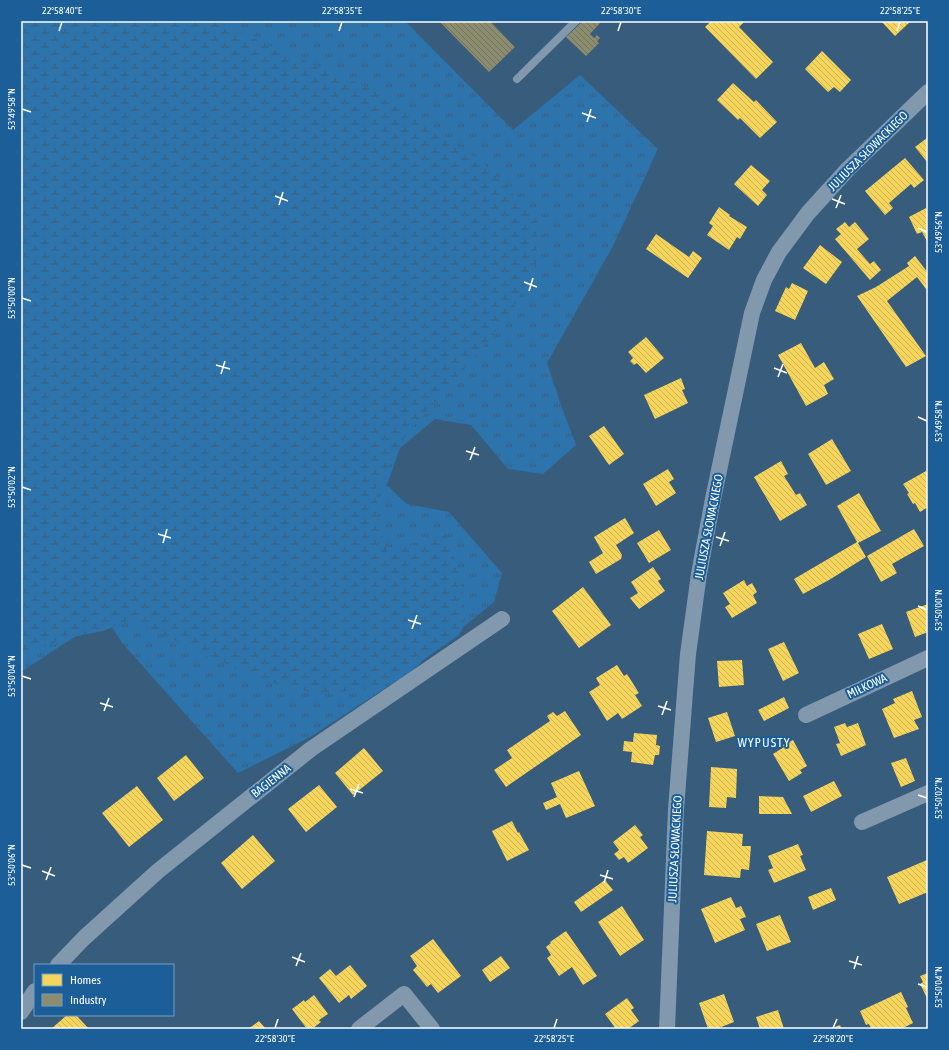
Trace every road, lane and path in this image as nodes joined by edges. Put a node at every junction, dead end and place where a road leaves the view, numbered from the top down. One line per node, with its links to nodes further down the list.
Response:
1 (576, 21): 2 (lane)
2 (517, 79)
3 (928, 92): 14 (street, JULIUSZA SŁOWACKIEGO)
4 (502, 619): 9 (street, BAGIENNA)
5 (928, 658): 6 (street, MIŁKOWA)
6 (806, 715)
7 (928, 793): 8 (street)
8 (862, 822)
9 (59, 964)
10 (34, 992): 11 (street)
11 (21, 1012)
12 (358, 1029): 13 (street)
13 (432, 1029)
14 (667, 1029)

